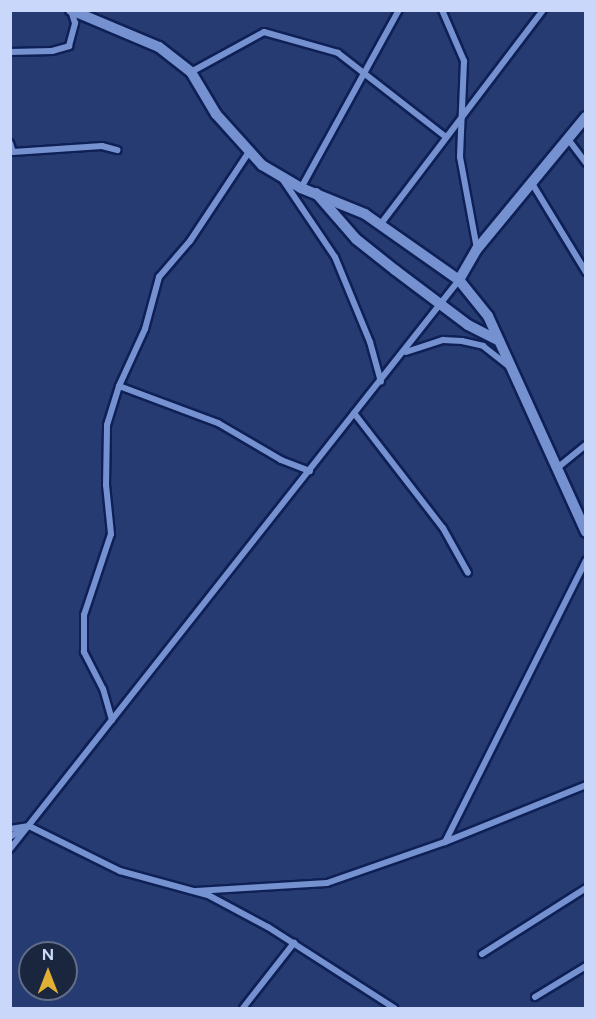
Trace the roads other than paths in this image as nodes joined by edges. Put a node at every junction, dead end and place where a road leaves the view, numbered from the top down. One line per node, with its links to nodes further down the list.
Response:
1 (399, 10): 7 (street)
2 (442, 10): 9 (street)
3 (543, 10): 9 (street)
4 (71, 11): 5 (street); 6 (street)
5 (10, 52)
6 (191, 72): 7 (street); 15 (street)
7 (366, 75): 10 (street); 20 (street)
8 (585, 117): 11 (street)
9 (459, 120): 10 (street); 23 (street)
10 (446, 137): 22 (street)
11 (568, 139): 17 (street); 19 (street)
12 (10, 143): 14 (street)
13 (117, 150): 14 (street)
14 (13, 152): 16 (street)
15 (249, 152): 18 (street); 31 (street)
16 (10, 159)
17 (585, 163)
18 (281, 177): 20 (street); 30 (street)
19 (532, 185): 23 (street); 24 (street)
20 (302, 188): 21 (street)
21 (316, 193): 22 (street); 26 (street)
22 (380, 225): 25 (street)
23 (477, 249): 25 (street)
24 (585, 272)
25 (459, 280): 26 (street); 27 (street)
26 (442, 303): 27 (street); 28 (street)
27 (500, 341): 29 (street)
28 (403, 353): 29 (street); 30 (street)
29 (513, 369): 34 (street)
30 (381, 382): 32 (street)
31 (119, 386): 35 (street); 39 (street)
32 (354, 413): 35 (street); 38 (street)
33 (585, 445): 34 (street)
34 (556, 469): 36 (street)
35 (309, 471): 39 (street)
36 (585, 532)
37 (585, 560): 44 (street)
38 (468, 573)
39 (112, 720): 41 (street)
40 (585, 785): 44 (street)
41 (29, 826): 42 (street); 43 (street); 45 (street); 47 (street)
42 (10, 829)
43 (10, 837)
44 (445, 842): 47 (street)
45 (10, 849)
46 (585, 888): 49 (street)
47 (196, 891): 48 (street)
48 (294, 943): 52 (street); 53 (street)
49 (482, 954)
50 (585, 966): 51 (street)
51 (535, 997)
52 (243, 1008)
53 (394, 1008)

